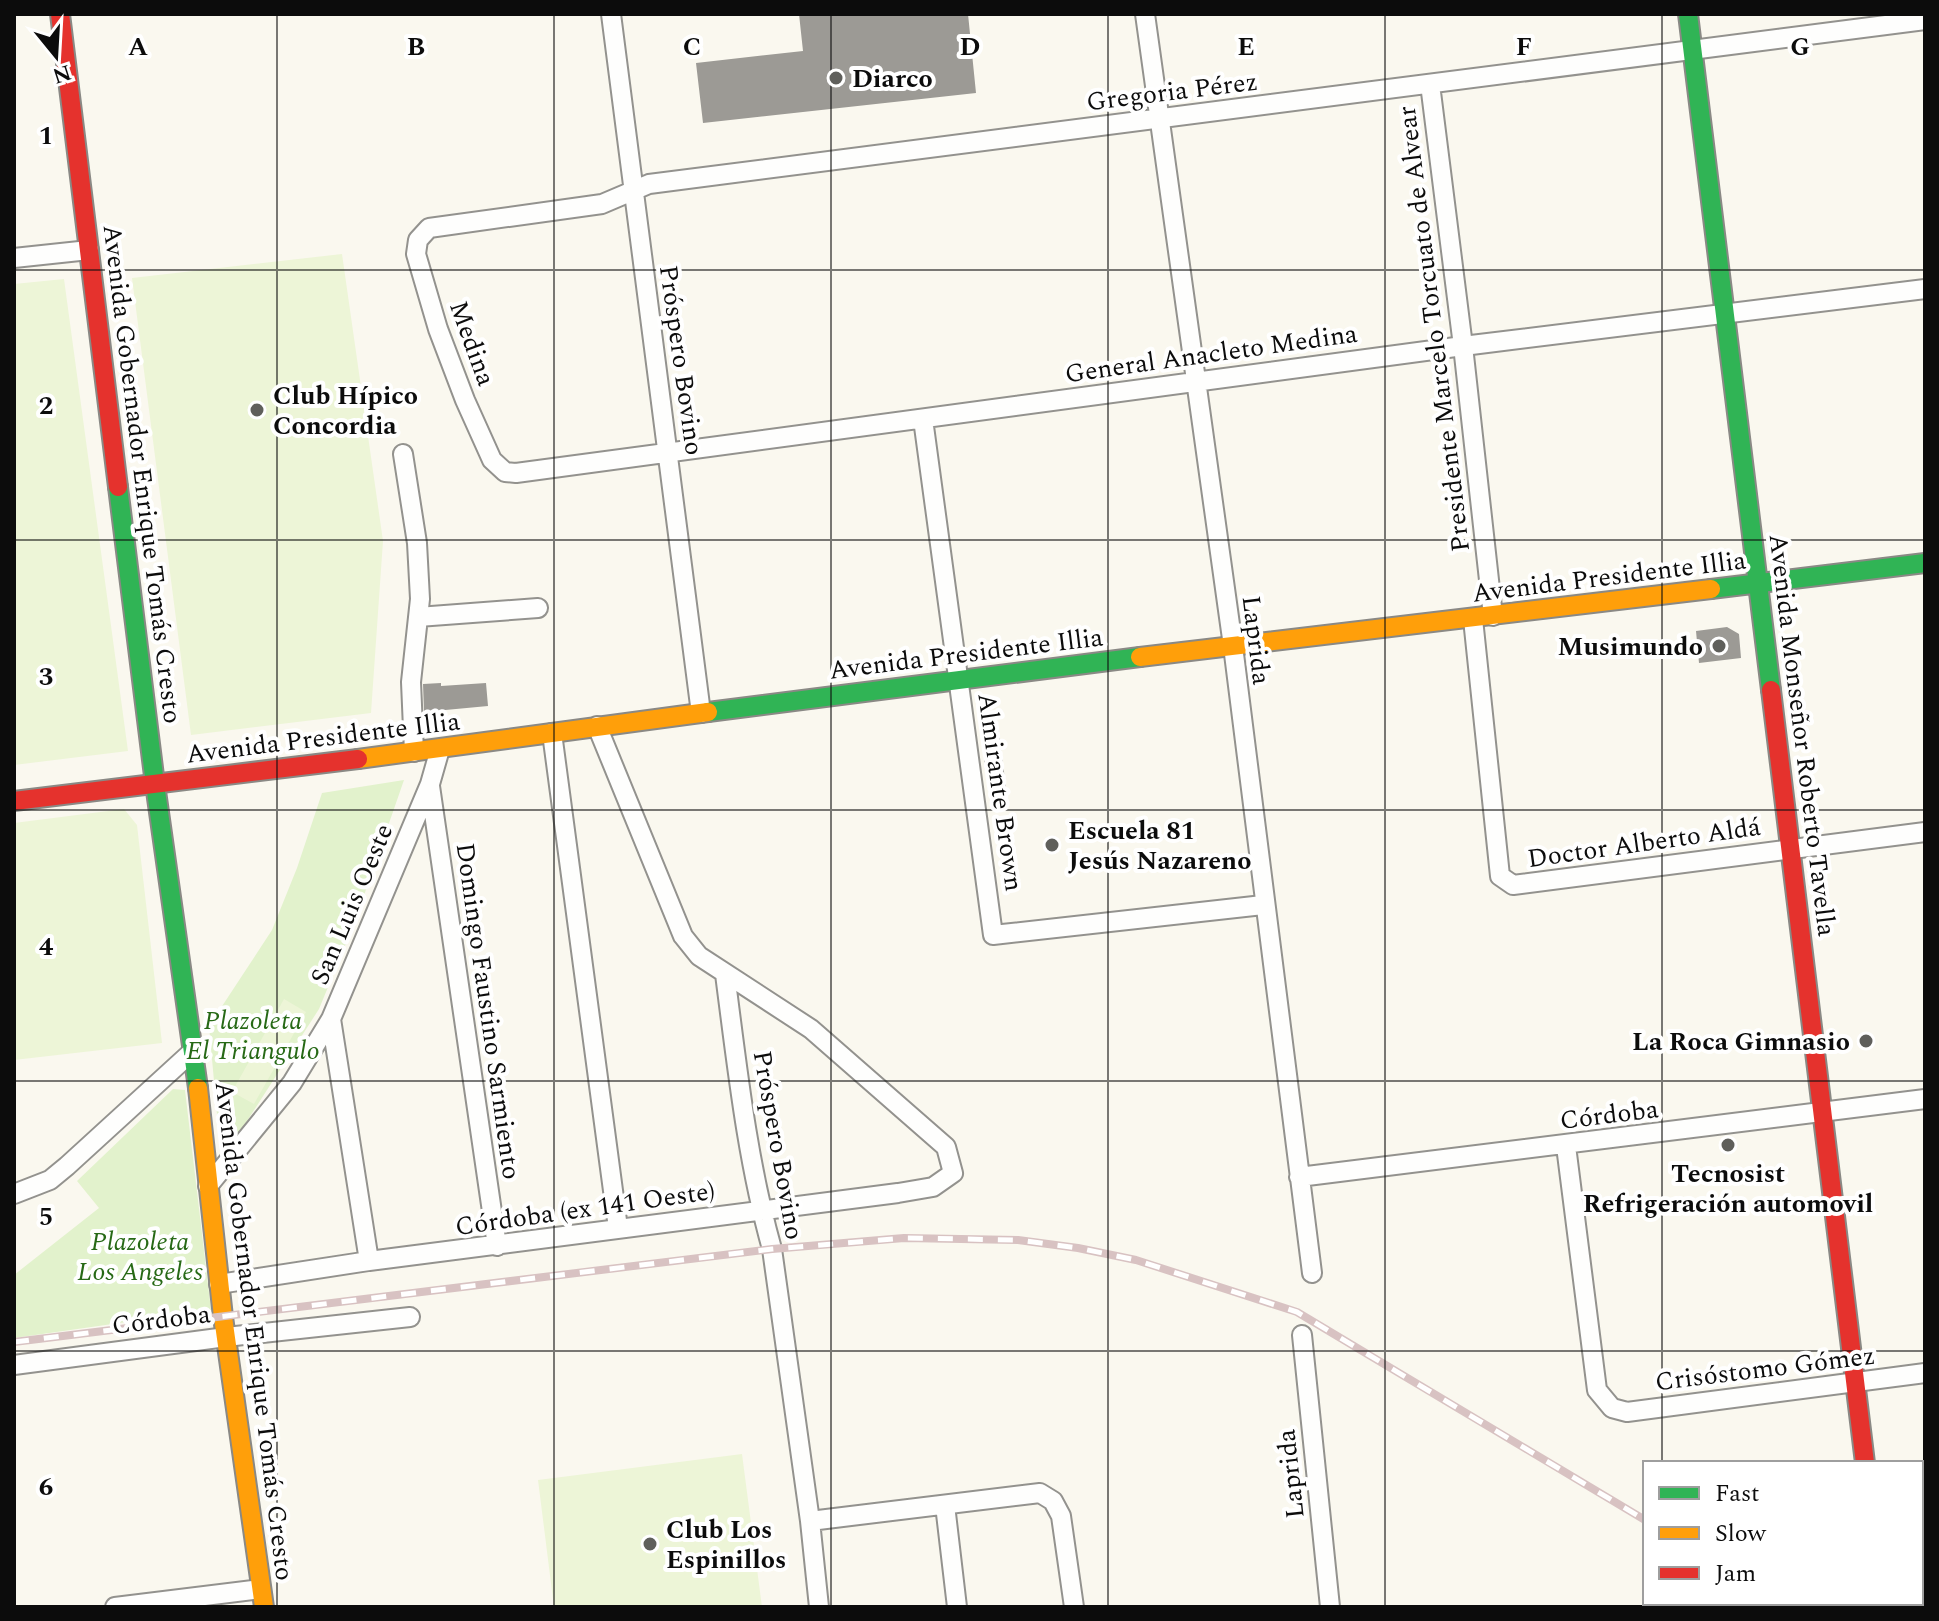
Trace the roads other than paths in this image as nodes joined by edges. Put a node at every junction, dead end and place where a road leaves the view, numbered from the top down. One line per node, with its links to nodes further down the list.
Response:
1 (60, 14): 11 (main road, Avenida Gobernador Enrique Tomás Cresto)
2 (611, 14): 9 (street, Próspero Bovino)
3 (1145, 14): 8 (street, Laprida)
4 (1688, 14): 6 (main road, Avenida Monseñor Roberto Tavella)
5 (1925, 20): 6 (street, Gregoria Pérez)
6 (1692, 49): 7 (street, Gregoria Pérez); 14 (main road, Avenida Monseñor Roberto Tavella)
7 (1430, 84): 8 (street, Gregoria Pérez); 15 (street, Presidente Marcelo Torcuato de Alvear)
8 (1158, 119): 9 (street, Gregoria Pérez); 16 (street, Laprida)
9 (633, 191): 10 (street, Gregoria Pérez); 18 (street, Próspero Bovino)
10 (429, 228): 20 (street, Medina)
11 (89, 250): 12 (street); 34 (main road, Avenida Gobernador Enrique Tomás Cresto)
12 (14, 258)
13 (1925, 289): 14 (street, General Anacleto Medina)
14 (1725, 312): 15 (street, General Anacleto Medina); 22 (main road, Avenida Monseñor Roberto Tavella)
15 (1463, 346): 16 (street, General Anacleto Medina); 24 (street, Presidente Marcelo Torcuato de Alvear)
16 (1197, 381): 17 (street, General Anacleto Medina); 27 (street, Laprida)
17 (923, 419): 18 (street, General Anacleto Medina); 28 (street, Almirante Brown)
18 (668, 453): 20 (street, General Anacleto Medina); 29 (street, Próspero Bovino)
19 (403, 454): 25 (street)
20 (505, 472)
21 (1925, 563): 22 (main road, Avenida Presidente Illia)
22 (1758, 583): 24 (main road, Avenida Presidente Illia); 38 (main road, Avenida Monseñor Roberto Tavella)
23 (538, 608): 25 (street)
24 (1493, 616): 26 (main road, Avenida Presidente Illia)
25 (418, 617): 33 (street)
26 (1473, 619): 27 (main road, Avenida Presidente Illia); 38 (street, Doctor Alberto Aldá)
27 (1233, 646): 28 (main road, Avenida Presidente Illia); 39 (street, Laprida)
28 (960, 679): 29 (main road, Avenida Presidente Illia); 39 (street, Almirante Brown)
29 (701, 713): 30 (main road, Avenida Presidente Illia)
30 (597, 726): 31 (main road, Avenida Presidente Illia); 40 (street)
31 (552, 733): 32 (main road, Avenida Presidente Illia); 50 (street)
32 (440, 749): 33 (main road, Avenida Presidente Illia); 35 (street, San Luis Oeste)
33 (414, 752): 34 (main road, Avenida Presidente Illia)
34 (155, 784): 36 (main road, Avenida Presidente Illia); 42 (main road, Avenida Gobernador Enrique Tomás Cresto)
35 (430, 784): 41 (street, San Luis Oeste); 51 (street, Domingo Faustino Sarmiento)
36 (14, 801)
37 (1925, 832): 38 (street, Doctor Alberto Aldá)
38 (1791, 849): 44 (main road, Avenida Monseñor Roberto Tavella)
39 (1263, 905): 46 (street, Laprida)
40 (725, 974): 49 (street, Próspero Bovino); 49 (street, Córdoba (ex 141 Oeste))
41 (331, 1019): 47 (street, San Luis Oeste); 52 (street)
42 (194, 1050): 47 (main road, Avenida Gobernador Enrique Tomás Cresto); 48 (street)
43 (1925, 1099): 44 (street, Córdoba)
44 (1823, 1112): 45 (street, Córdoba); 60 (main road, Avenida Monseñor Roberto Tavella)
45 (1566, 1146): 46 (street, Córdoba); 60 (street, Crisóstomo Gómez)
46 (1299, 1177): 53 (street, Laprida)
47 (208, 1186): 54 (main road, Avenida Gobernador Enrique Tomás Cresto)
48 (14, 1194)
49 (761, 1211): 50 (street, Córdoba (ex 141 Oeste)); 63 (street, Próspero Bovino)
50 (618, 1228): 51 (street, Córdoba (ex 141 Oeste))
51 (497, 1246): 52 (street, Córdoba (ex 141 Oeste))
52 (369, 1261): 54 (street, Córdoba (ex 141 Oeste))
53 (1312, 1273)
54 (219, 1284): 57 (main road, Avenida Gobernador Enrique Tomás Cresto)
55 (410, 1317): 57 (street, Córdoba)
56 (1302, 1335): 69 (street, Laprida)
57 (226, 1337): 58 (street, Córdoba); 64 (main road, Avenida Gobernador Enrique Tomás Cresto)
58 (14, 1365)
59 (1925, 1373): 60 (street, Crisóstomo Gómez)
60 (1856, 1382): 61 (main road, Avenida Monseñor Roberto Tavella)
61 (1865, 1461)
62 (945, 1505): 63 (street); 67 (street); 68 (street)
63 (810, 1521): 66 (street, Próspero Bovino)
64 (262, 1598): 65 (street)
65 (115, 1607)
66 (819, 1607)
67 (957, 1607)
68 (1074, 1607)
69 (1330, 1607)

